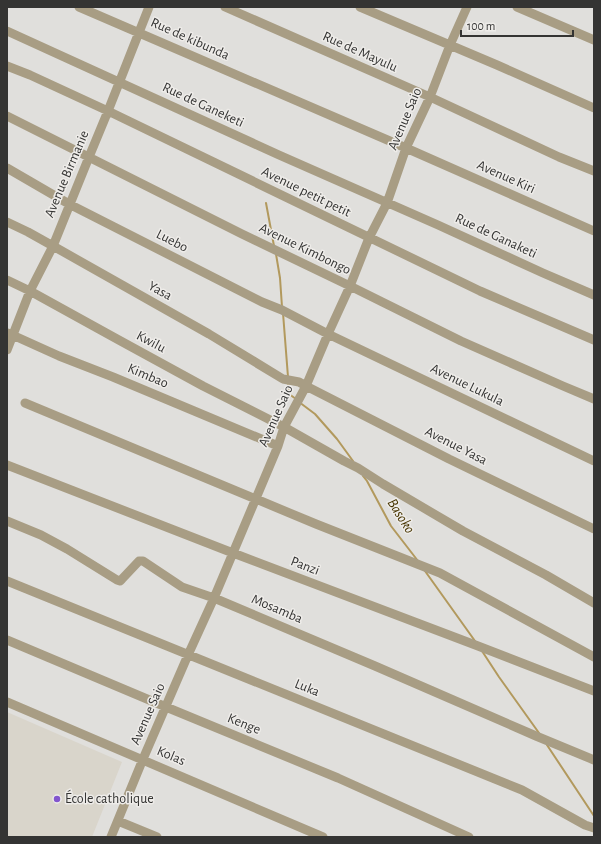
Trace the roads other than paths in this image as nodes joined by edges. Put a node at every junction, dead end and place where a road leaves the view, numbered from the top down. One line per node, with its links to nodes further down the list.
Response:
1 (80, 7): 8 (street, Rue de kibunda)
2 (149, 7): 8 (street, Avenue Birmanie)
3 (225, 7): 13 (street, Rue de Mayulu)
4 (360, 7): 10 (street)
5 (467, 7): 10 (street, Avenue Saio)
6 (517, 7): 9 (street)
7 (7, 31): 12 (street, Rue de Ganeketi)
8 (139, 32): 12 (street, Avenue Birmanie); 17 (street, Rue de kibunda)
9 (594, 40)
10 (450, 45): 13 (street, Avenue Saio); 14 (street)
11 (7, 66): 15 (street, Avenue petit petit)
12 (119, 82): 15 (street, Avenue Birmanie); 21 (street, Rue de Ganeketi)
13 (430, 98): 17 (street, Avenue Saio); 20 (street, Rue de Mayulu)
14 (594, 108)
15 (108, 111): 18 (street, Avenue Birmanie); 25 (street, Avenue petit petit)
16 (7, 116): 18 (street, Avenue Kimbongo)
17 (406, 148): 21 (street, Avenue Saio); 24 (street, Avenue Kiri)
18 (88, 157): 22 (street, Avenue Birmanie); 28 (street, Avenue Kimbongo)
19 (7, 168): 22 (street, Luebo)
20 (594, 171)
21 (387, 203): 25 (street, Avenue Saio); 30 (street, Rue de Ganaketi)
22 (69, 204): 26 (street, Avenue Birmanie); 32 (street, Luebo)
23 (7, 222): 26 (street, Yasa)
24 (594, 231)
25 (369, 238): 28 (street, Avenue Saio); 33 (street, Avenue petit petit)
26 (52, 246): 29 (street, Avenue Birmanie); 35 (street, Yasa)
27 (7, 280): 29 (street, Kwilu)
28 (350, 286): 32 (street, Avenue Saio); 36 (street, Avenue Kimbongo)
29 (30, 291): 31 (street, Avenue Birmanie); 38 (street, Kwilu)
30 (594, 295)
31 (10, 334): 34 (street, Avenue Birmanie); 39 (street, Kimbao)
32 (328, 334): 35 (street, Avenue Saio); 40 (street, Avenue Lukula)
33 (594, 340)
34 (7, 350)
35 (302, 384): 38 (street, Avenue Saio); 44 (street, Avenue Yasa)
36 (594, 399)
37 (25, 403): 42 (street)
38 (284, 427): 39 (street, Avenue Saio); 48 (street, Kwilu)
39 (278, 446): 42 (street, Avenue Saio)
40 (594, 461)
41 (7, 465): 45 (street, Panzi)
42 (256, 498): 45 (street, Avenue Saio); 51 (street)
43 (7, 521): 47 (street, Mosamba)
44 (594, 530)
45 (233, 553): 47 (street, Avenue Saio); 52 (street, Panzi)
46 (7, 581): 50 (street, Luka)
47 (214, 598): 50 (street, Avenue Saio); 56 (street, Mosamba)
48 (594, 603)
49 (7, 640): 54 (street, Kenge)
50 (188, 655): 54 (street, Avenue Saio); 58 (street, Luka)
51 (594, 657)
52 (594, 691)
53 (7, 702): 55 (street, Kolas)
54 (166, 708): 55 (street, Avenue Saio); 62 (street, Kenge)
55 (143, 760): 57 (street, Avenue Saio); 61 (street, Kolas)
56 (594, 760)
57 (118, 821): 59 (street, Avenue Saio); 60 (street)
58 (594, 828)
59 (111, 837)
60 (157, 837)
61 (323, 837)
62 (469, 837)

